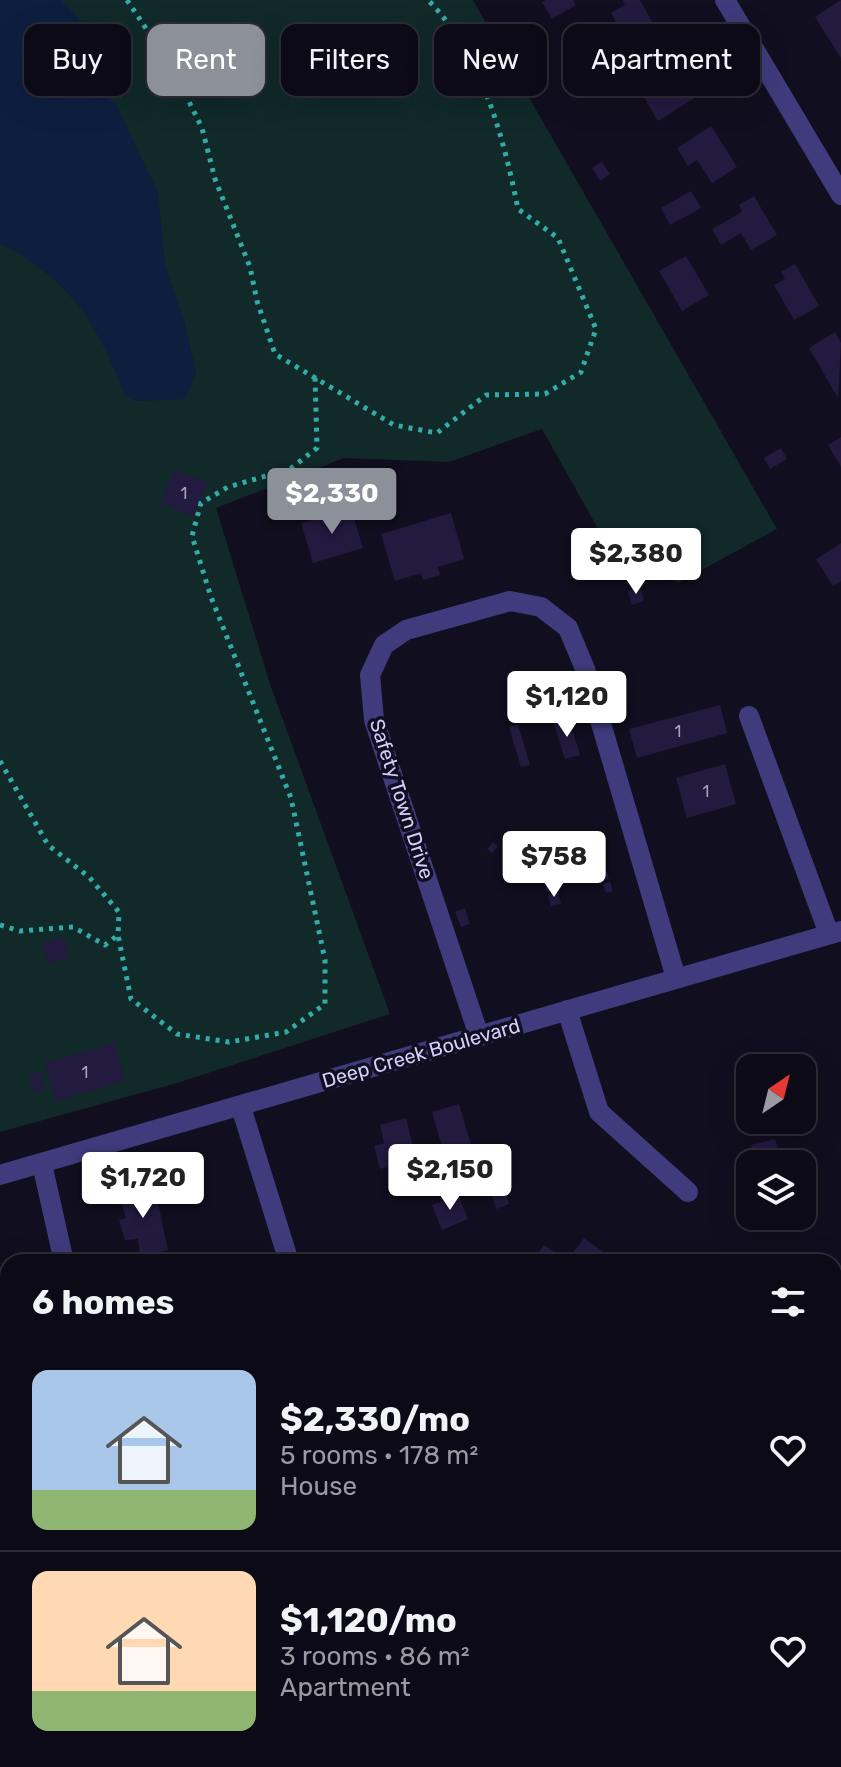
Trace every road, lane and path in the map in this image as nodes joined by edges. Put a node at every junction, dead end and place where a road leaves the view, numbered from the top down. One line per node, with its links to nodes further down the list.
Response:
1 (127, 0): 6 (path)
2 (428, 0): 6 (path)
3 (725, 0): 4 (street)
4 (832, 160): 5 (street)
5 (841, 195)
6 (315, 376): 11 (path)
7 (749, 716): 10 (street)
8 (0, 761): 11 (path)
9 (0, 925): 11 (path)
10 (835, 932): 12 (street, Deep Creek Boulevard)
11 (118, 935)
12 (676, 978): 13 (street, Deep Creek Boulevard); 14 (street, Safety Town Drive)
13 (567, 1010): 14 (street, Deep Creek Boulevard); 18 (street)
14 (479, 1036): 15 (street, Deep Creek Boulevard)
15 (241, 1107): 16 (street, Deep Creek Boulevard); 20 (street)
16 (42, 1164): 17 (street, Deep Creek Boulevard); 19 (street)
17 (0, 1175)
18 (688, 1192)
19 (62, 1254)
20 (287, 1254)

